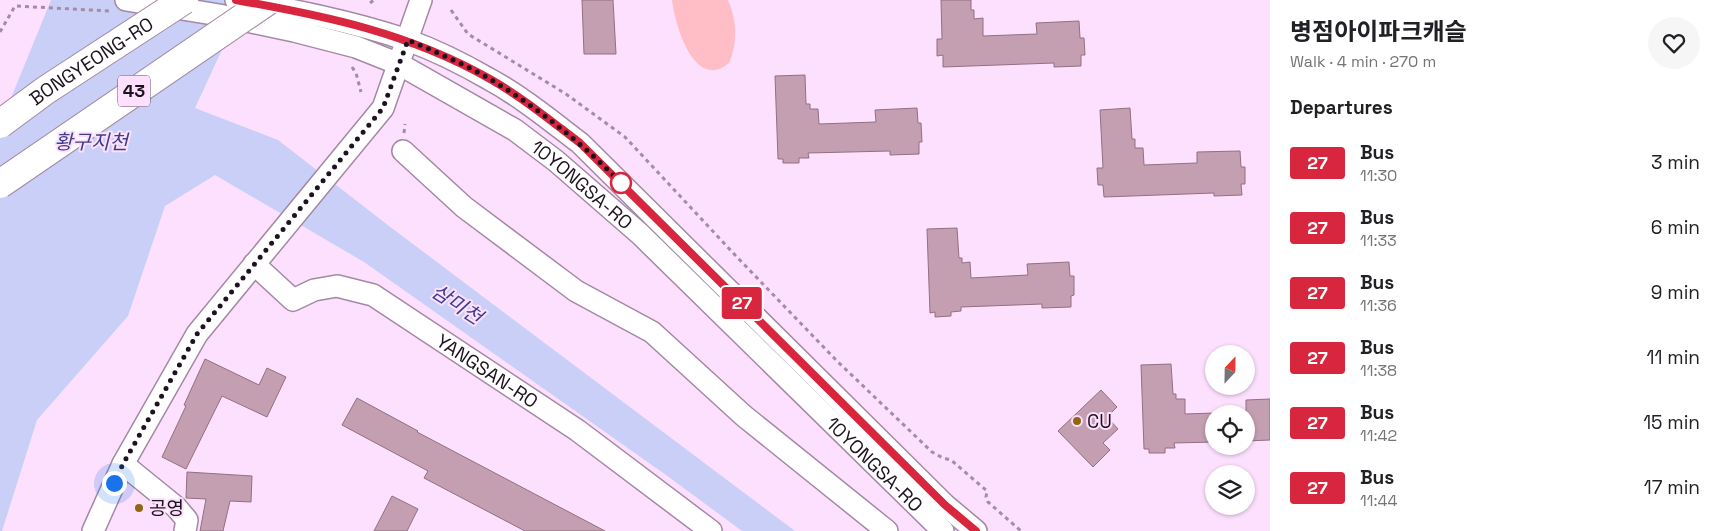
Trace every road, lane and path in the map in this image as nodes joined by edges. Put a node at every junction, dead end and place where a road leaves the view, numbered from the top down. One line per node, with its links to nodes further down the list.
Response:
1 (126, 0): 13 (street, 10YONGSA-RO, bridge)
2 (184, 0): 17 (highway, BONGYEONG-RO / 43, bridge)
3 (236, 0): 11 (street, 10YONGSA-RO)
4 (269, 0): 19 (highway, 43, bridge)
5 (374, 0): 7 (path)
6 (421, 0): 11 (street)
7 (370, 3)
8 (15, 6): 10 (path)
9 (452, 10): 28 (path)
10 (0, 32)
11 (408, 40): 13 (street); 14 (street, 10YONGSA-RO)
12 (350, 64): 15 (path)
13 (399, 64): 16 (street, 10YONGSA-RO); 20 (street)
14 (501, 86): 16 (street); 27 (street, 10YONGSA-RO)
15 (361, 92)
16 (485, 113): 26 (street, 10YONGSA-RO)
17 (0, 124)
18 (403, 151): 25 (street)
19 (0, 184)
20 (254, 264): 21 (street); 24 (street, YANGSAN-RO)
21 (123, 464): 22 (street); 23 (street)
22 (94, 531)
23 (185, 531)
24 (710, 531)
25 (886, 531)
26 (944, 531)
27 (976, 531)
28 (1020, 531)

